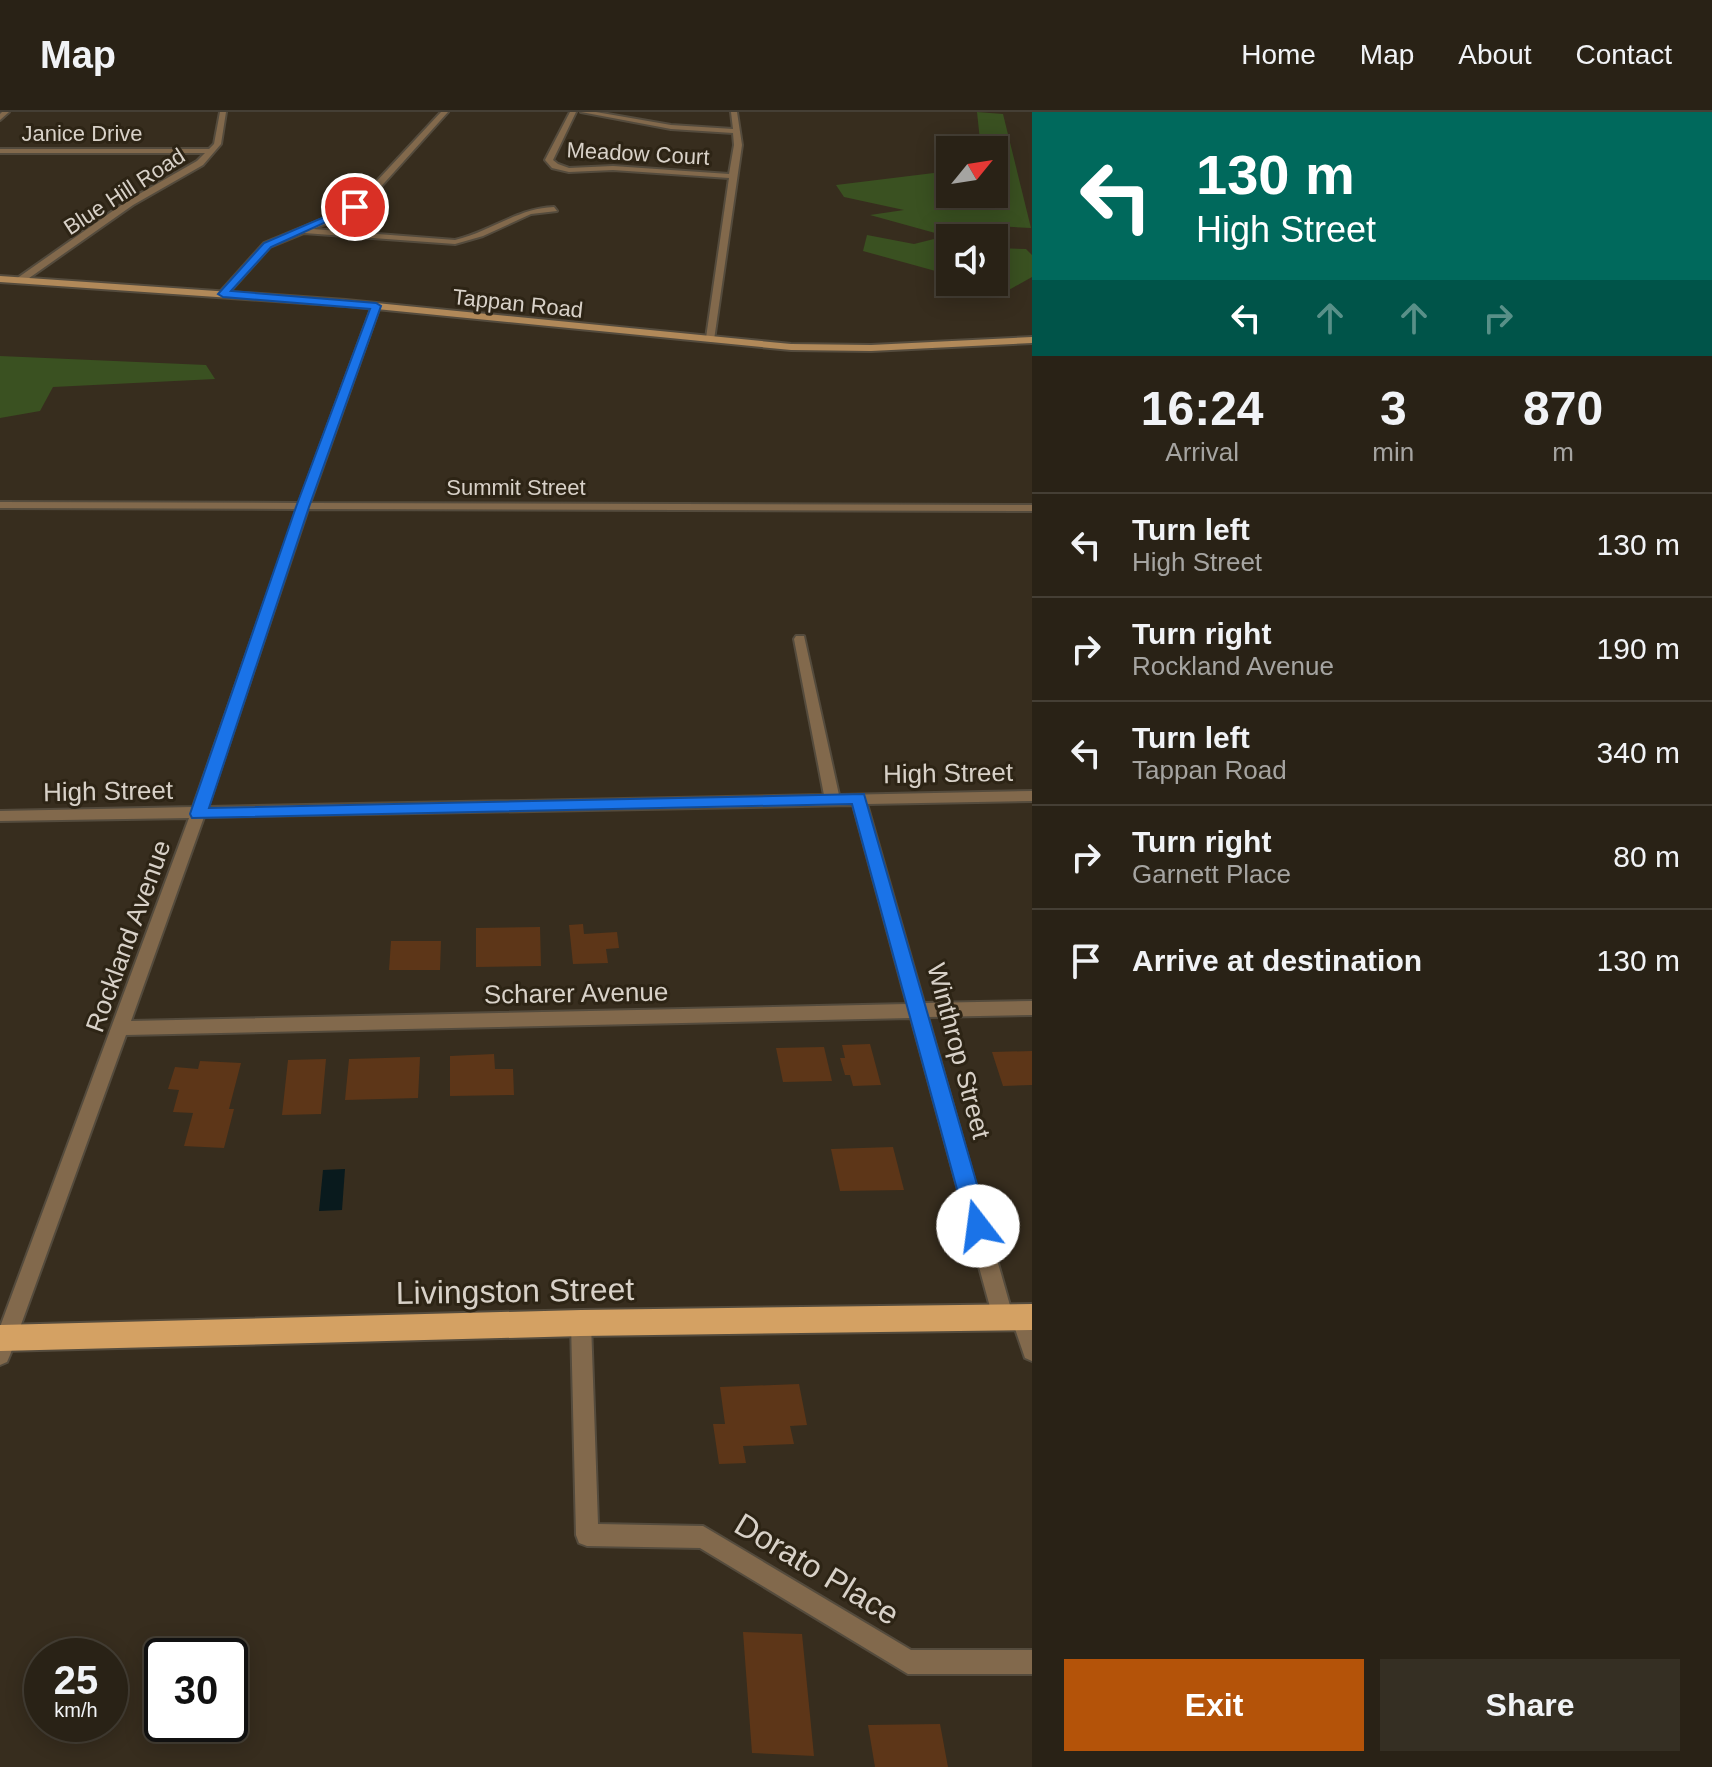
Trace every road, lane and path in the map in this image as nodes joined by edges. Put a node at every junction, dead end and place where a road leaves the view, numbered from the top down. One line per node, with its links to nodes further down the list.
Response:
1 (6, 112): 7 (street)
2 (223, 112): 10 (street, Blue Hill Road)
3 (445, 112): 13 (street)
4 (573, 112): 11 (street, Meadow Court)
5 (584, 112): 8 (street)
6 (734, 112): 8 (street)
7 (0, 118)
8 (738, 131): 11 (street)
9 (0, 151): 10 (street, Janice Drive)
10 (212, 151): 15 (street, Blue Hill Road)
11 (732, 176): 18 (street)
12 (554, 209): 13 (street)
13 (302, 230): 16 (street)
14 (0, 279): 15 (street, Tappan Road)
15 (19, 281): 16 (street, Tappan Road)
16 (223, 294): 17 (street, Tappan Road)
17 (376, 306): 18 (street, Tappan Road); 21 (street, Rockland Avenue)
18 (711, 338): 19 (street, Tappan Road)
19 (1032, 340)
20 (0, 505): 21 (street, Summit Street)
21 (303, 507): 22 (street, Summit Street); 27 (street, Rockland Avenue)
22 (1032, 508)
23 (800, 639): 25 (street)
24 (1032, 796): 26 (street, High Street)
25 (832, 798): 26 (street, High Street); 27 (street, High Street)
26 (858, 798): 30 (street, Winthrop Street)
27 (198, 814): 28 (street, High Street); 31 (street, Rockland Avenue)
28 (0, 816)
29 (1032, 1008): 30 (street, Scharer Avenue)
30 (919, 1012): 31 (street, Scharer Avenue); 32 (street, Winthrop Street)
31 (120, 1028): 34 (street, Rockland Avenue)
32 (1019, 1318): 33 (main road, Livingston Street); 35 (street, Winthrop Street)
33 (581, 1323): 34 (main road, Livingston Street); 36 (street, Dorato Place)
34 (2, 1343)
35 (1032, 1351)
36 (1032, 1662)

